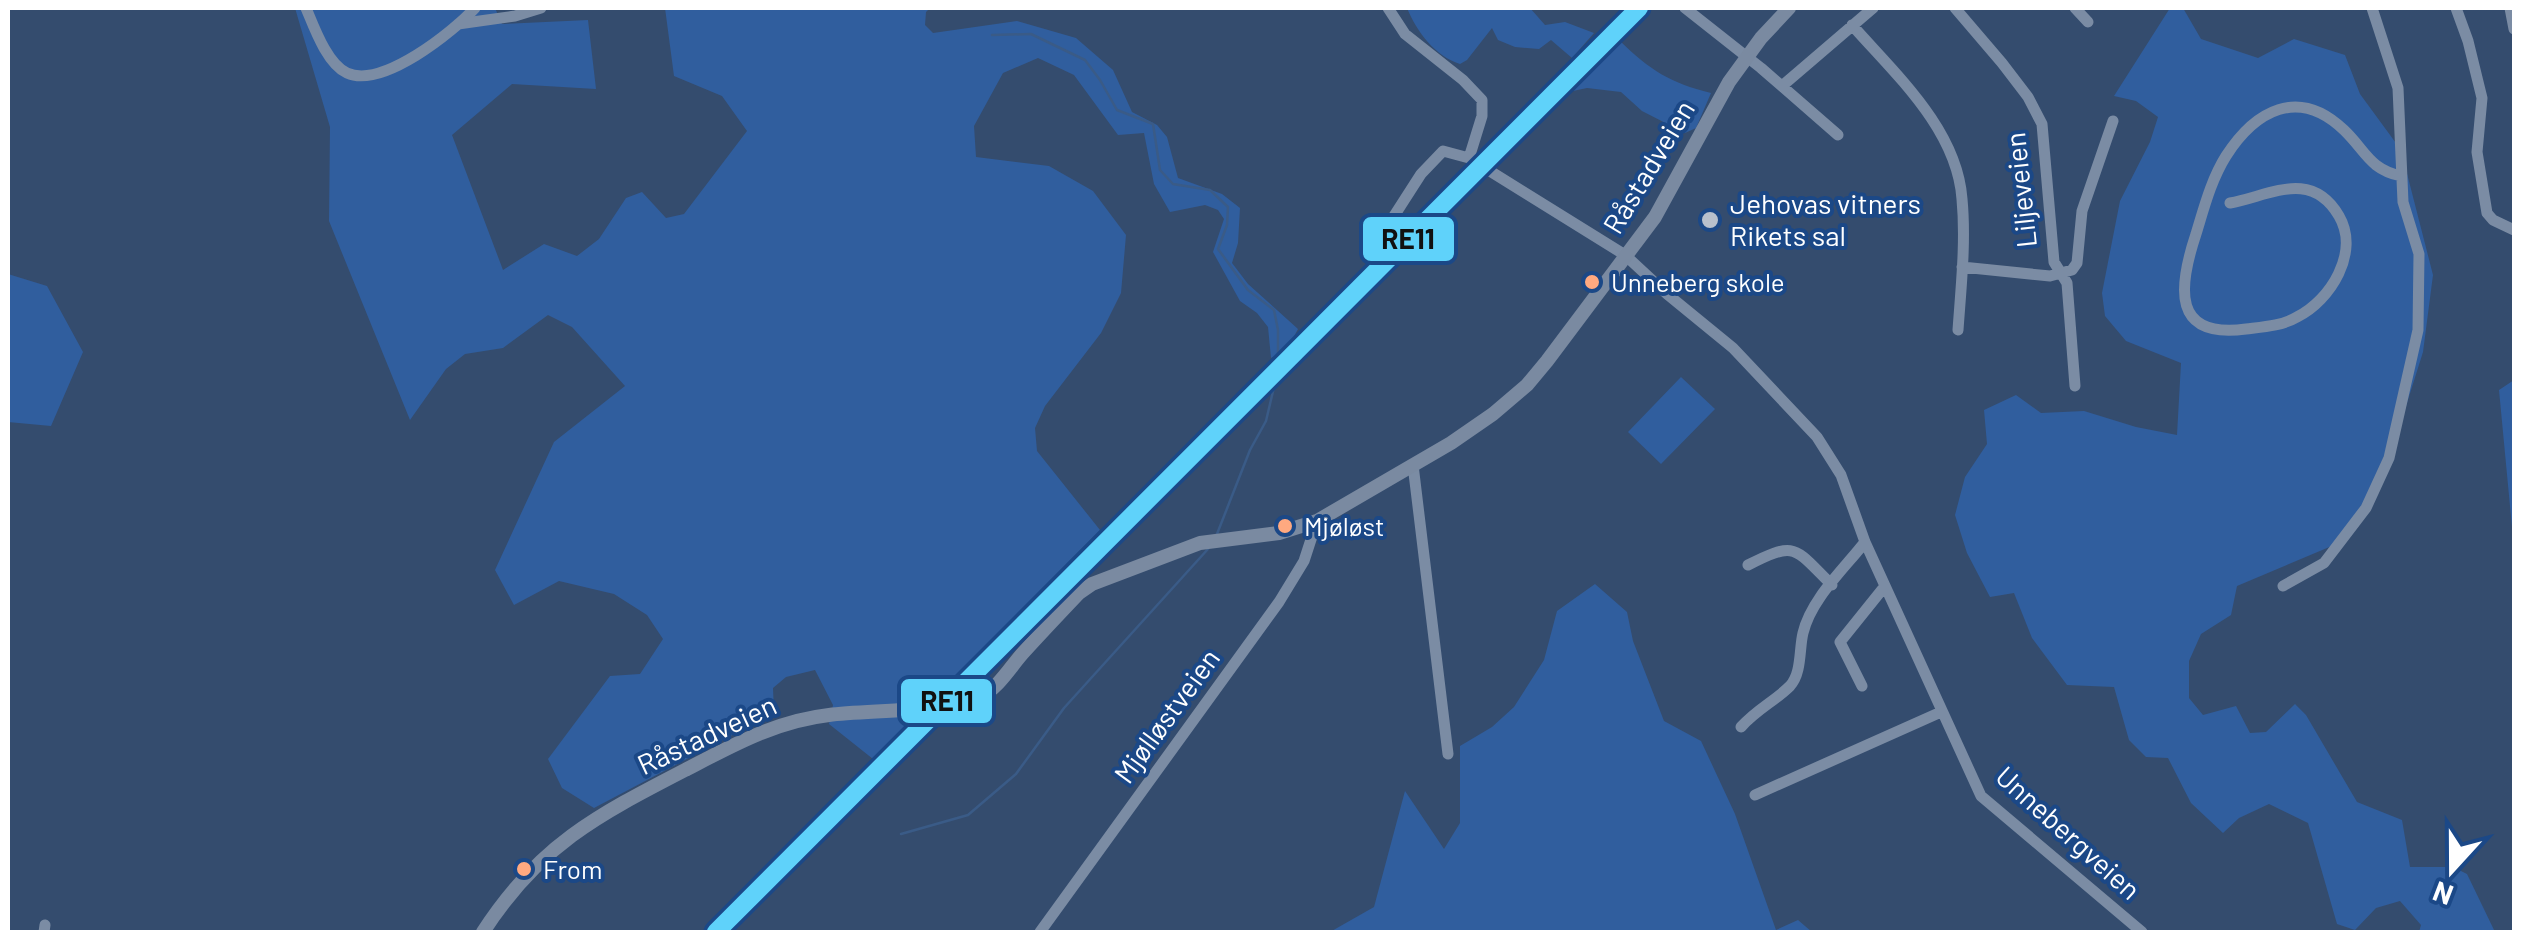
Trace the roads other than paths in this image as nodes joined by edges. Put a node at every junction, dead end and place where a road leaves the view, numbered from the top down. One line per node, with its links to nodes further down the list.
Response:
1 (306, 8): 14 (street)
2 (475, 8): 14 (street)
3 (541, 8): 14 (street)
4 (1388, 8): 21 (street)
5 (1685, 8): 17 (street)
6 (1789, 8): 17 (main road, Råstadveien)
7 (1872, 8): 15 (street)
8 (1955, 8): 28 (street, Liljeveien)
9 (2075, 8): 13 (street)
10 (2372, 8): 22 (street)
11 (2456, 8): 25 (street)
12 (2510, 8): 16 (street)
13 (2088, 22)
14 (458, 24)
15 (1852, 25): 18 (street); 27 (street)
16 (2514, 29)
17 (1747, 56): 18 (street); 26 (main road, Råstadveien)
18 (1782, 86): 20 (street)
19 (2113, 121): 28 (street, Liljeveien)
20 (1838, 135)
21 (1469, 158): 24 (street); 26 (street, Unnebergveien)
22 (2401, 176): 23 (street); 37 (street)
23 (2230, 203)
24 (1385, 230)
25 (2514, 230)
26 (1626, 254): 31 (main road, Råstadveien); 33 (street, Unnebergveien)
27 (1962, 267): 28 (street, Liljeveien); 29 (street)
28 (2062, 273): 30 (street, Liljeveien)
29 (1958, 330)
30 (2075, 386)
31 (1413, 465): 32 (main road, Råstadveien); 41 (street)
32 (1317, 520): 43 (main road, Råstadveien); 44 (street, Mjølløstveien)
33 (1865, 542): 35 (street); 36 (street, Unnebergveien)
34 (1748, 566): 35 (street)
35 (1832, 584): 40 (street)
36 (1885, 586): 38 (street); 39 (street, Unnebergveien)
37 (2284, 586)
38 (1862, 686)
39 (1941, 712): 42 (street); 45 (street, Unnebergveien)
40 (1741, 727)
41 (1448, 754)
42 (1755, 795)
43 (483, 932)
44 (1040, 932)
45 (2142, 932)

